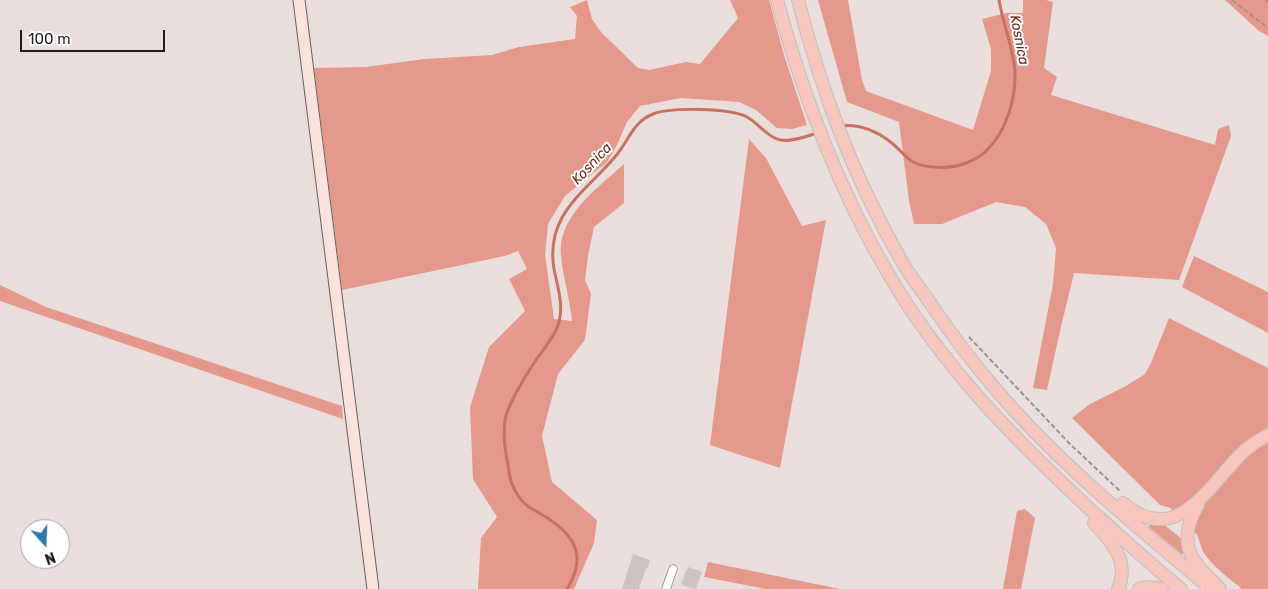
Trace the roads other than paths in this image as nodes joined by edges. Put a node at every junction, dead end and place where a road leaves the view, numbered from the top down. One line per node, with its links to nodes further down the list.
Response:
1 (299, 0): 9 (main road)
2 (777, 0): 6 (main road)
3 (798, 0): 5 (main road)
4 (1268, 435): 7 (main road)
5 (1093, 486): 7 (main road); 15 (main road)
6 (1076, 496): 11 (main road); 14 (main road)
7 (1202, 499): 16 (main road)
8 (673, 570): 10 (street)
9 (373, 589)
10 (666, 589)
11 (1118, 589)
12 (1139, 589): 13 (main road)
13 (1162, 589)
14 (1181, 589)
15 (1211, 589)
16 (1220, 589)

